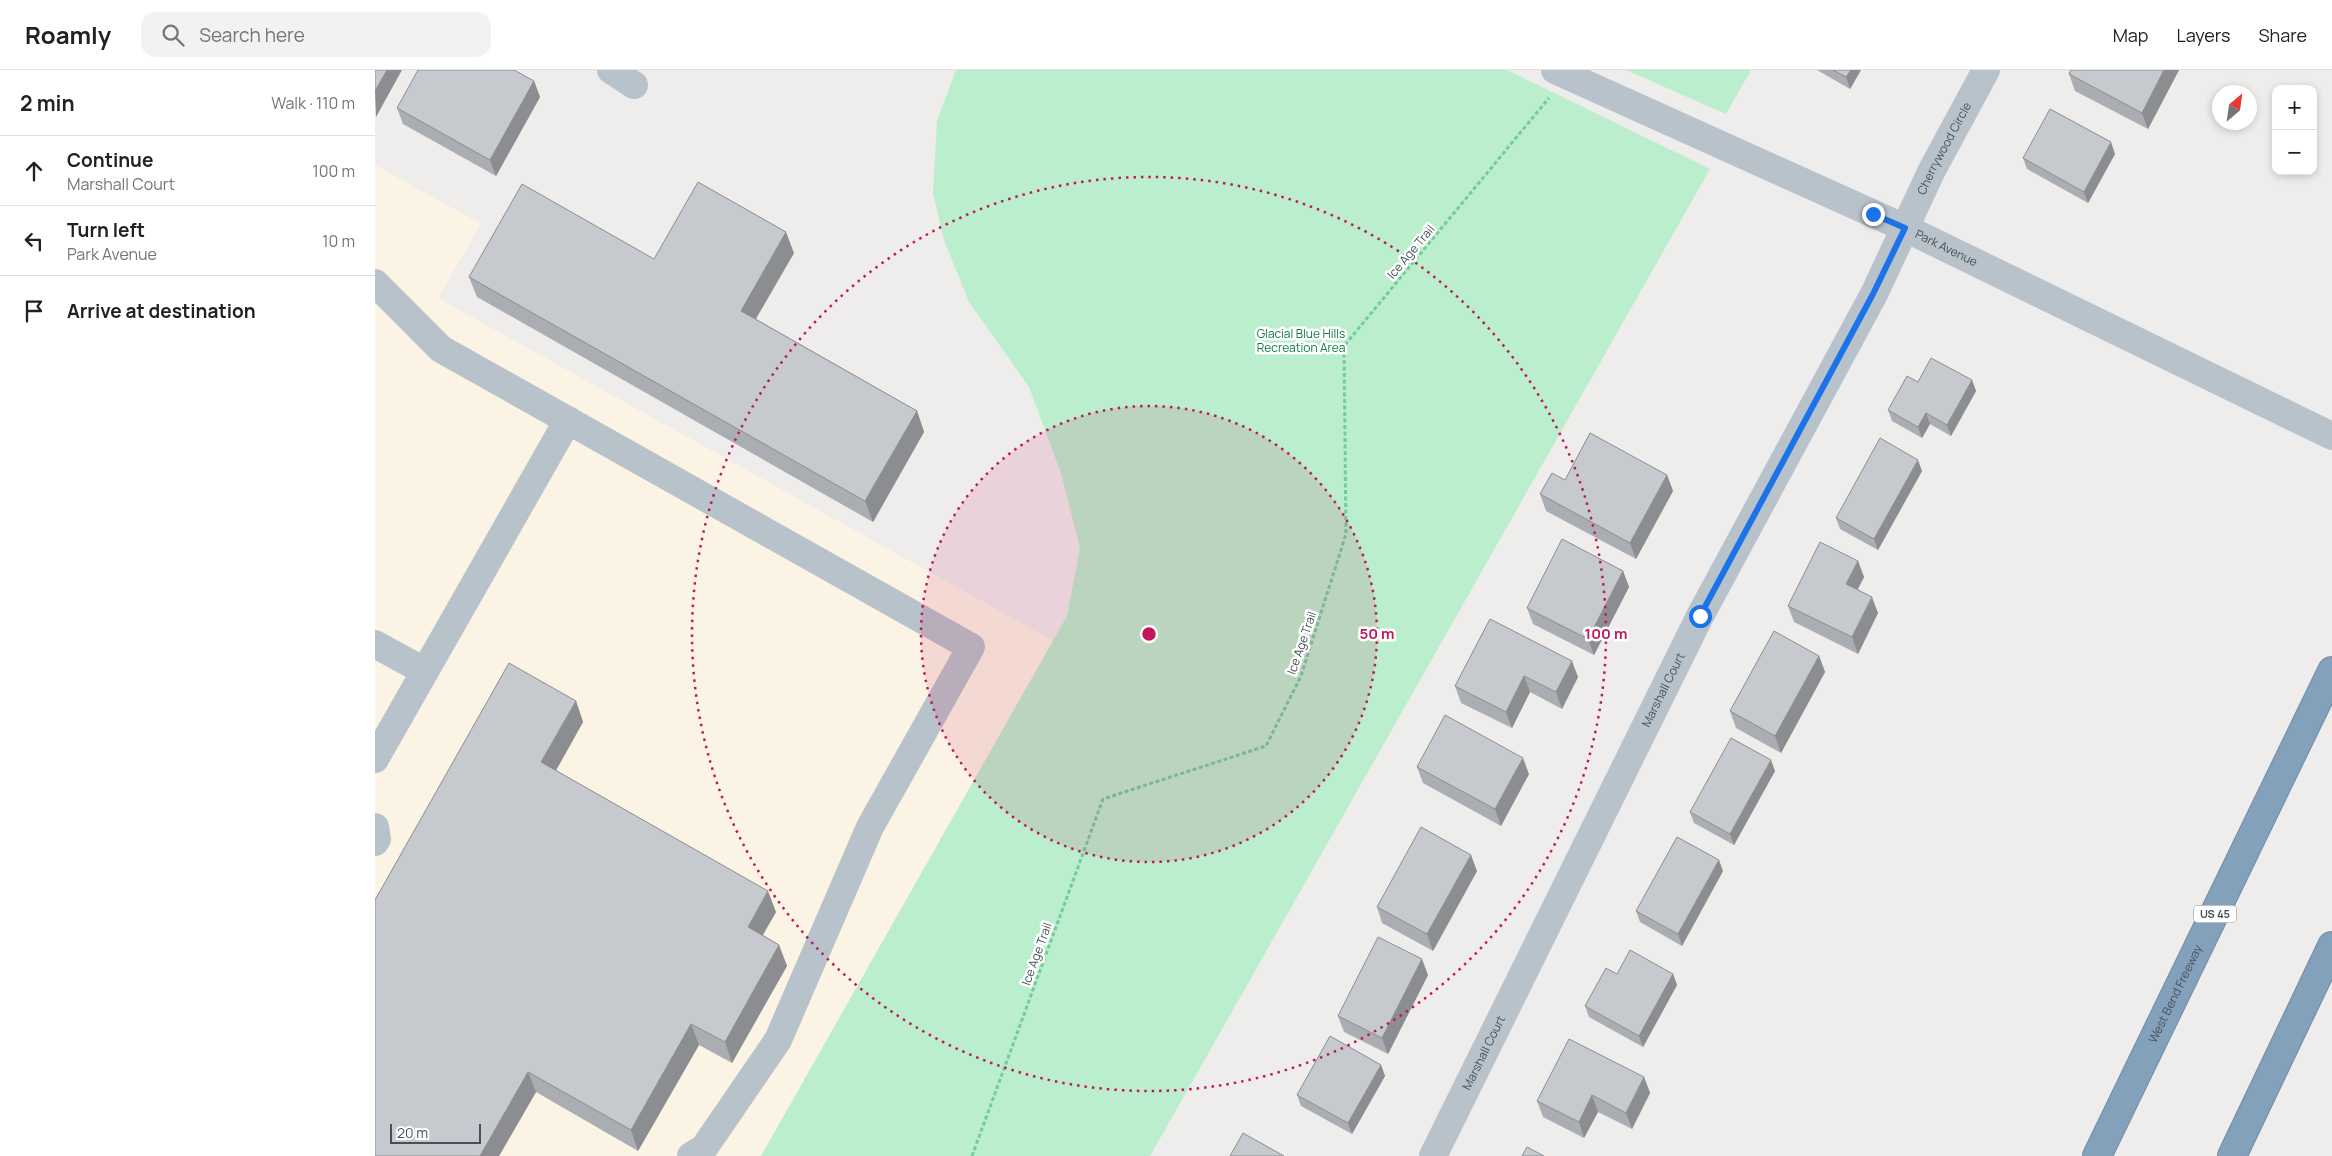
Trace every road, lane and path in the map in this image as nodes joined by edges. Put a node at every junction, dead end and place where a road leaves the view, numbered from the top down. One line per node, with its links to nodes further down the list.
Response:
1 (611, 70): 4 (street)
2 (1986, 70): 5 (street, Cherrywood Circle)
3 (1561, 73): 5 (street, Park Avenue); 18 (path, Ice Age Trail)
4 (634, 85)
5 (1905, 228): 8 (street, Park Avenue); 19 (street, Marshall Court)
6 (375, 283): 7 (street)
7 (568, 420): 10 (street); 17 (street)
8 (2329, 435)
9 (375, 644): 10 (street)
10 (424, 671): 12 (street)
11 (2332, 671): 20 (highway, West Bend Freeway / US 45)
12 (381, 731): 13 (street)
13 (375, 759)
14 (375, 827): 15 (street)
15 (375, 842)
16 (2332, 946): 21 (highway)
17 (691, 1156)
18 (972, 1156)
19 (1433, 1156)
20 (2097, 1156)
21 (2232, 1156)

